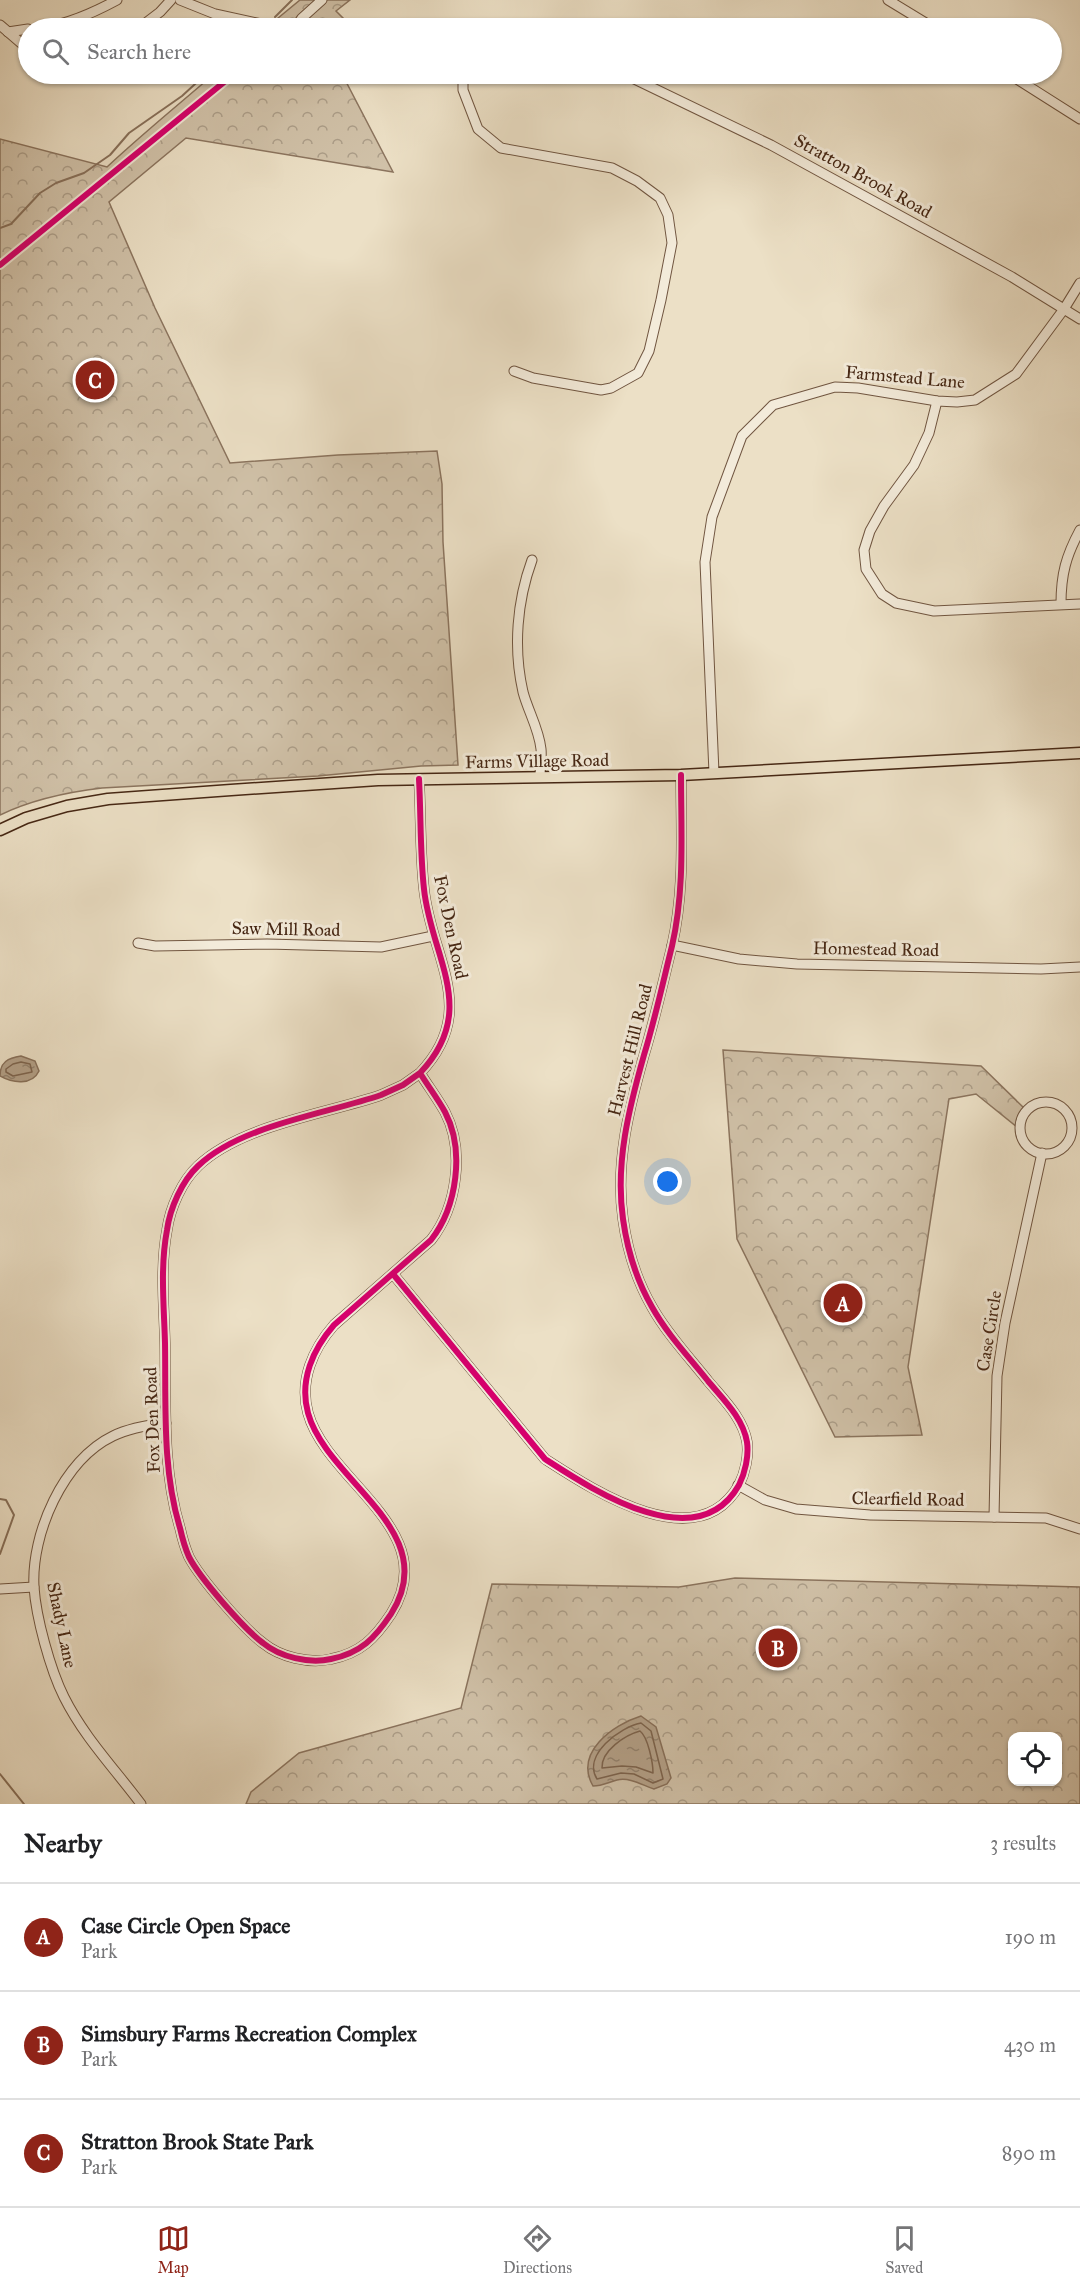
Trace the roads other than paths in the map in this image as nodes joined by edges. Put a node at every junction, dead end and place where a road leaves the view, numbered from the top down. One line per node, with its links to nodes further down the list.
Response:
1 (117, 0): 6 (street)
2 (171, 0): 7 (street)
3 (180, 0): 8 (street)
4 (322, 0): 9 (street)
5 (894, 1): 10 (street)
6 (75, 18)
7 (152, 18)
8 (234, 18)
9 (302, 18)
10 (919, 18)
11 (0, 25): 13 (street)
12 (18, 30): 13 (street)
13 (8, 32): 14 (street)
14 (18, 40)
15 (463, 84): 22 (street)
16 (645, 84): 20 (street, Stratton Brook Road)
17 (1025, 84): 18 (street)
18 (1080, 119)
19 (1080, 283): 20 (street, Farmstead Lane)
20 (1064, 309): 21 (street, Stratton Brook Road); 23 (street, Farmstead Lane)
21 (1080, 319)
22 (514, 371)
23 (937, 401): 26 (street); 29 (street, Farmstead Lane)
24 (1080, 530): 26 (street)
25 (532, 560): 31 (street)
26 (1061, 604): 27 (street)
27 (1080, 604)
28 (1080, 753): 29 (main road, Farms Village Road)
29 (714, 773): 30 (main road, Farms Village Road)
30 (681, 775): 31 (main road, Farms Village Road); 36 (street, Harvest Hill Road)
31 (540, 777): 32 (main road, Farms Village Road)
32 (419, 779): 33 (main road, Farms Village Road); 34 (street, Fox Den Road)
33 (0, 830)
34 (434, 936): 35 (street, Saw Mill Road); 38 (street, Fox Den Road)
35 (138, 943)
36 (672, 945): 37 (street, Homestead Road); 42 (street, Harvest Hill Road)
37 (1080, 967)
38 (420, 1073): 40 (street, Fox Den Road); 41 (street, Fox Den Road)
39 (1042, 1153): 39 (street); 43 (street, Case Circle)
40 (393, 1274): 41 (street, Fox Den Road); 42 (street, Harvest Hill Road)
41 (166, 1423): 45 (street, Shady Lane)
42 (738, 1485): 43 (street, Clearfield Road)
43 (994, 1517): 44 (street, Clearfield Road)
44 (1080, 1529)
45 (34, 1587): 46 (street); 47 (street, Shady Lane)
46 (0, 1589)
47 (141, 1804)

